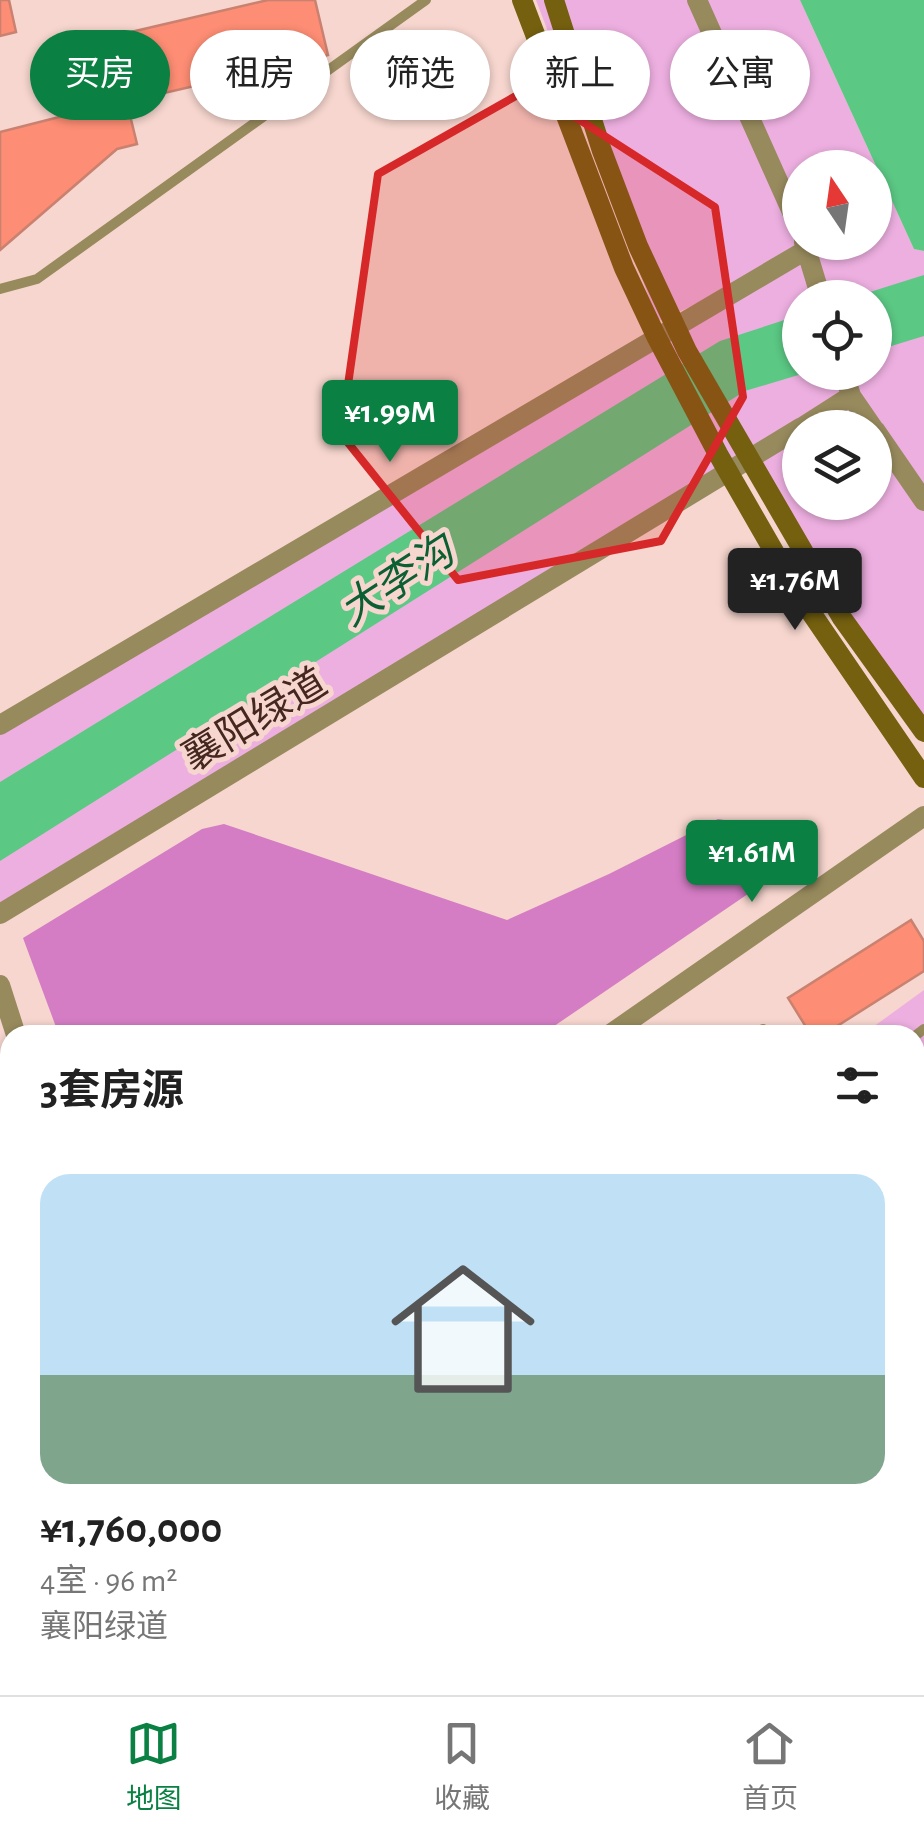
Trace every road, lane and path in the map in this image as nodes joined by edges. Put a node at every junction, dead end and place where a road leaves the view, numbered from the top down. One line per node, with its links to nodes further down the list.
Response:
1 (426, 0): 7 (lane)
2 (522, 0): 9 (main road)
3 (554, 0): 8 (main road)
4 (697, 0): 5 (street)
5 (782, 194)
6 (782, 260): 8 (street)
7 (0, 290)
8 (675, 325): 9 (street); 10 (main road)
9 (656, 336): 10 (main road); 20 (street)
10 (677, 353): 16 (main road); 18 (main road)
11 (850, 390): 12 (street)
12 (852, 396): 13 (street, 襄阳绿道); 14 (street)
13 (829, 410)
14 (861, 410)
15 (782, 436): 16 (street, 襄阳绿道)
16 (744, 452): 18 (street, 襄阳绿道); 21 (main road)
17 (892, 455): 19 (street)
18 (723, 463): 22 (main road); 24 (street, 襄阳绿道)
19 (924, 502)
20 (0, 725)
21 (924, 732)
22 (924, 778)
23 (924, 816): 27 (street)
24 (0, 914)
25 (0, 985): 26 (street)
26 (13, 1025)
27 (622, 1025)

